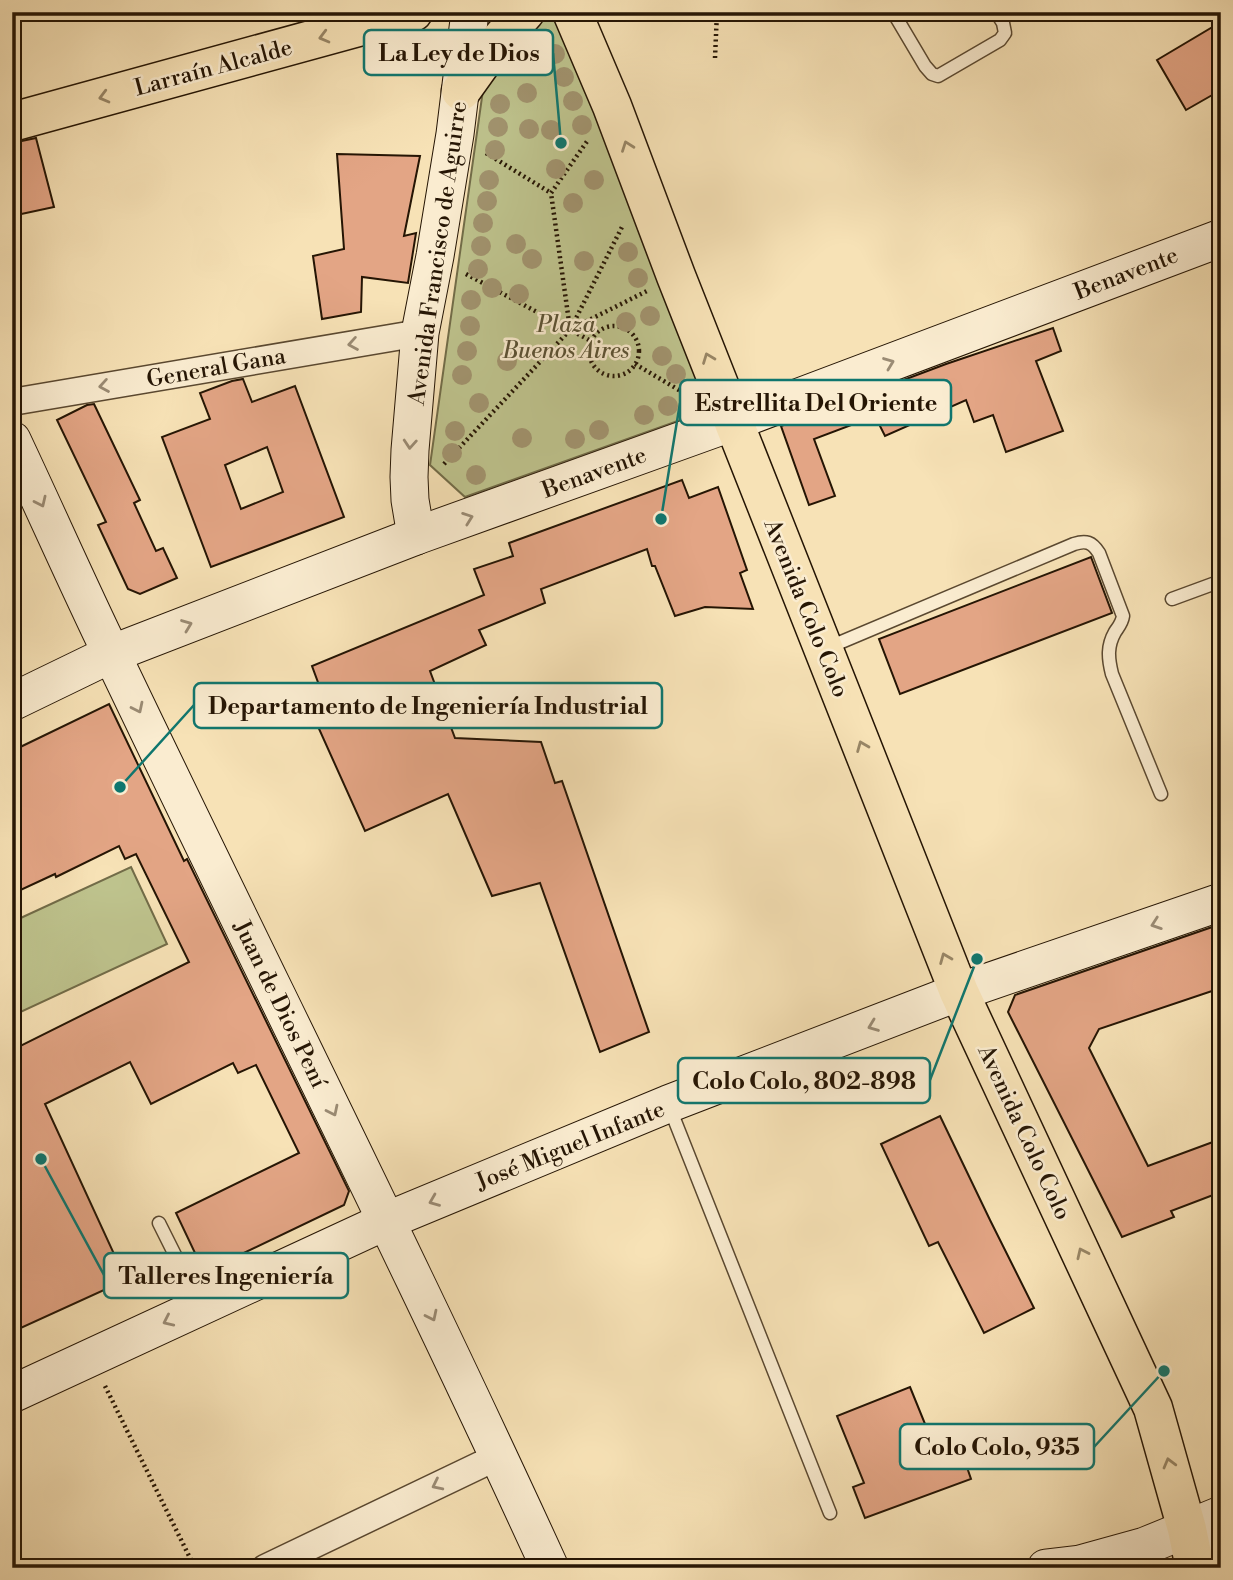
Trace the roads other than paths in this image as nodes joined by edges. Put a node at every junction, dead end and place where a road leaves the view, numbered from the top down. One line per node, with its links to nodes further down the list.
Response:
1 (413, 12): 8 (main road, Larraín Alcalde, one-way to 8)
2 (470, 12): 7 (street, Avenida Francisco de Aguirre)
3 (525, 12): 7 (main road)
4 (572, 12): 12 (main road, one-way to 4)
5 (996, 12): 6 (lane)
6 (899, 14)
7 (461, 91): 10 (street, Avenida Francisco de Aguirre)
8 (12, 122)
9 (1221, 238): 12 (street, Benavente, one-way to 9)
10 (420, 333): 11 (street, General Gana, one-way to 11); 14 (street, Avenida Francisco de Aguirre, one-way to 14)
11 (12, 402)
12 (733, 422): 14 (street, Benavente, one-way to 12); 17 (main road, Avenida Colo Colo)
13 (12, 440): 18 (street, Juan de Dios Pení, one-way to 18)
14 (416, 536): 18 (street, Benavente, one-way to 14)
15 (1221, 581): 16 (lane)
16 (1172, 598)
17 (824, 649): 20 (lane); 22 (main road, Avenida Colo Colo, one-way to 17)
18 (111, 654): 19 (street, Benavente); 24 (street, Juan de Dios Pení, one-way to 24)
19 (12, 702)
20 (1161, 794)
21 (1221, 902): 22 (street, José Miguel Infante, one-way to 22)
22 (959, 992): 23 (street, José Miguel Infante, one-way to 23); 30 (main road, Avenida Colo Colo, one-way to 22)
23 (668, 1104): 24 (street, José Miguel Infante, one-way to 24); 29 (lane)
24 (386, 1221): 26 (street, José Miguel Infante); 28 (street, Juan de Dios Pení, one-way to 28)
25 (159, 1223): 26 (lane)
26 (201, 1306): 27 (street, José Miguel Infante, one-way to 27)
27 (12, 1394)
28 (499, 1456): 32 (street, one-way to 32); 33 (street, Juan de Dios Pení)
29 (830, 1513)
30 (1204, 1522): 31 (street); 34 (street); 35 (main road, Avenida Colo Colo)
31 (1221, 1555)
32 (265, 1568)
33 (550, 1568)
34 (1046, 1568)
35 (1195, 1568)

